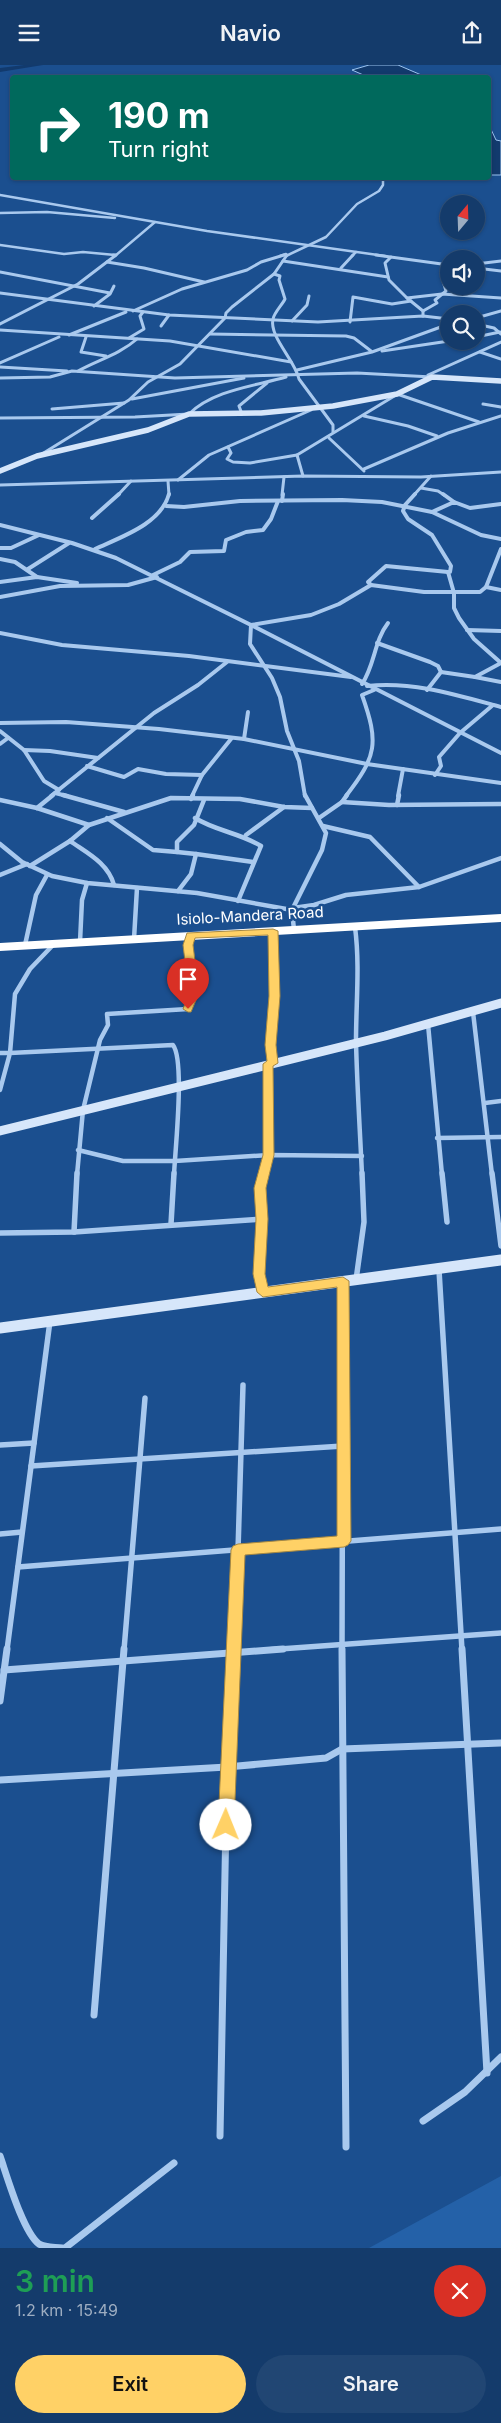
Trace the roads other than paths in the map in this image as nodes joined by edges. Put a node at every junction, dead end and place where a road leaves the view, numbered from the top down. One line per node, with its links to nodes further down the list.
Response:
1 (383, 180): 9 (street)
2 (0, 195): 3 (street)
3 (45, 203): 4 (street); 6 (street)
4 (37, 212): 5 (street); 6 (street)
5 (0, 213)
6 (136, 219): 7 (street)
7 (155, 222): 9 (street); 12 (street)
8 (0, 245): 12 (street)
9 (310, 245): 10 (street); 11 (street)
10 (356, 252): 13 (street); 21 (street)
11 (287, 254): 16 (street); 27 (street)
12 (115, 255): 15 (street)
13 (378, 255): 14 (street); 18 (street)
14 (391, 257): 18 (street); 20 (street)
15 (107, 261): 27 (street); 29 (street)
16 (282, 261): 21 (street); 25 (street)
17 (501, 261): 19 (street)
18 (385, 263): 26 (street)
19 (485, 263)
20 (440, 264)
21 (341, 268): 26 (street)
22 (485, 269): 23 (street)
23 (501, 271)
24 (0, 272): 29 (street)
25 (274, 274): 46 (street); 48 (street)
26 (388, 277): 34 (street)
27 (206, 282): 39 (street)
28 (114, 286): 31 (street)
29 (71, 287): 31 (street); 36 (street)
30 (0, 293): 36 (street)
31 (110, 293): 38 (street)
32 (442, 295): 34 (street); 35 (street); 40 (street)
33 (309, 296): 49 (street)
34 (407, 298): 37 (street)
35 (501, 298)
36 (46, 300): 38 (street); 51 (street)
37 (411, 301): 40 (street); 50 (street)
38 (93, 307): 39 (street)
39 (131, 311): 42 (street); 59 (street)
40 (423, 311): 45 (street)
41 (501, 311): 44 (street)
42 (143, 312): 43 (street); 63 (street)
43 (169, 315): 46 (street); 52 (street)
44 (485, 315)
45 (423, 316): 47 (street); 50 (street)
46 (225, 318): 48 (street); 57 (street)
47 (440, 318)
48 (273, 319): 49 (street); 60 (street)
49 (292, 321): 50 (street)
50 (350, 321)
51 (0, 324)
52 (161, 326)
53 (440, 326): 68 (street)
54 (485, 326): 56 (street)
55 (0, 331): 58 (street)
56 (500, 333): 61 (street)
57 (210, 334): 60 (street); 67 (street)
58 (62, 336): 59 (street); 73 (street)
59 (69, 336): 62 (street)
60 (276, 336): 68 (street); 72 (street)
61 (485, 336)
62 (86, 337): 63 (street); 70 (street)
63 (129, 338): 64 (street)
64 (137, 339): 67 (street); 70 (street)
65 (440, 342): 68 (street)
66 (501, 342): 69 (street)
67 (199, 345): 72 (street); 82 (street)
68 (371, 351): 74 (street)
69 (479, 352): 71 (street); 80 (street)
70 (106, 356): 76 (street)
71 (501, 359)
72 (291, 362): 74 (street)
73 (0, 365): 75 (street)
74 (297, 370): 77 (street)
75 (72, 371): 76 (street); 81 (street)
76 (77, 371): 82 (street)
77 (298, 374): 78 (street); 80 (street); 89 (street)
78 (291, 375): 79 (street); 84 (street)
79 (253, 376): 82 (street); 86 (street)
80 (430, 376): 83 (main road); 85 (main road)
81 (0, 378)
82 (155, 378): 86 (street)
83 (501, 381)
84 (267, 383): 92 (street); 93 (street)
85 (397, 395): 89 (main road); 94 (street); 98 (street)
86 (130, 400): 87 (street)
87 (124, 403): 91 (street); 96 (street)
88 (483, 403): 90 (street)
89 (321, 407): 93 (main road); 99 (street); 102 (street)
90 (501, 407)
91 (52, 409)
92 (189, 414): 93 (main road); 96 (street); 104 (main road)
93 (242, 414)
94 (363, 415): 99 (street); 100 (street)
95 (501, 416): 98 (street)
96 (103, 417): 97 (street); 104 (street)
97 (0, 418)
98 (479, 422): 100 (street)
99 (333, 432): 101 (street)
100 (438, 437): 105 (street)
101 (329, 438): 103 (street); 105 (street)
102 (228, 447): 103 (street); 112 (street)
103 (297, 455): 111 (street)
104 (37, 456): 106 (main road)
105 (364, 469): 108 (street)
106 (0, 471)
107 (500, 474): 109 (street)
108 (367, 475): 109 (street); 111 (street)
109 (431, 476): 116 (street)
110 (284, 477): 111 (street); 112 (street); 117 (street)
111 (303, 477)
112 (178, 480): 114 (street)
113 (131, 481): 114 (street); 115 (street); 123 (street)
114 (168, 481): 121 (street)
115 (0, 485)
116 (421, 488): 118 (street); 120 (street)
117 (280, 501): 120 (street); 121 (street); 134 (street)
118 (454, 502): 119 (street); 122 (street)
119 (501, 503)
120 (405, 505): 122 (street); 133 (street)
121 (166, 506): 129 (street)
122 (432, 512): 126 (street)
123 (92, 518)
124 (0, 525): 125 (street)
125 (40, 535): 127 (street); 128 (street)
126 (501, 539)
127 (69, 543): 129 (street); 132 (street)
128 (0, 548)
129 (94, 549): 134 (street)
130 (501, 549): 139 (street)
131 (0, 559): 132 (street)
132 (28, 569): 135 (street)
133 (448, 572): 138 (street); 141 (street)
134 (155, 576): 137 (street); 144 (street)
135 (37, 577): 136 (street); 137 (street)
136 (0, 582)
137 (85, 584): 142 (street)
138 (371, 585): 141 (street); 144 (street)
139 (486, 587): 140 (street); 141 (street)
140 (501, 590)
141 (454, 593): 145 (street)
142 (0, 597)
143 (388, 623): 148 (street)
144 (251, 625): 150 (street); 152 (street)
145 (467, 629): 146 (street); 153 (street)
146 (501, 631)
147 (0, 633): 149 (street)
148 (377, 643): 151 (street); 155 (street)
149 (227, 662): 150 (street); 162 (street)
150 (265, 668): 152 (street); 169 (street)
151 (441, 672): 153 (street); 157 (street)
152 (351, 677): 155 (street)
153 (475, 677): 154 (street)
154 (501, 682)
155 (365, 685): 156 (street); 157 (street)
156 (374, 690): 164 (street); 173 (street)
157 (427, 690): 158 (street)
158 (493, 705): 159 (street); 164 (street)
159 (501, 707)
160 (248, 712): 167 (street)
161 (0, 723): 162 (street)
162 (137, 727): 166 (street); 172 (street)
163 (0, 731): 165 (street)
164 (460, 733): 171 (street); 177 (street)
165 (8, 738): 168 (street); 170 (street)
166 (231, 739): 167 (street); 176 (street)
167 (244, 739): 169 (street)
168 (0, 744)
169 (294, 748): 173 (street); 188 (street)
170 (24, 750): 172 (street); 179 (street)
171 (501, 753)
172 (98, 758): 174 (street)
173 (367, 764): 175 (street); 183 (street)
174 (87, 766): 176 (street); 179 (street)
175 (403, 769): 177 (street); 185 (street)
176 (202, 775): 180 (street)
177 (434, 775): 178 (street)
178 (501, 783)
179 (57, 791): 187 (street); 189 (street)
180 (191, 799): 181 (street); 189 (street)
181 (204, 800): 186 (street); 191 (street)
182 (0, 801): 187 (street)
183 (342, 802): 185 (street); 192 (street)
184 (501, 804): 185 (street)
185 (396, 805)
186 (284, 807): 188 (street); 195 (street)
187 (38, 808): 193 (street)
188 (312, 808): 192 (street)
189 (125, 812): 190 (street)
190 (107, 818): 193 (street); 198 (street)
191 (195, 818): 195 (street); 198 (street)
192 (319, 818): 194 (street)
193 (89, 825): 196 (street)
194 (323, 825): 207 (street); 211 (street)
195 (246, 835): 201 (street)
196 (70, 841): 202 (street); 206 (street)
197 (0, 844): 202 (street)
198 (177, 852): 199 (street)
199 (196, 854): 201 (street); 209 (street)
200 (501, 858): 207 (street)
201 (253, 862): 210 (street)
202 (28, 865): 203 (street); 204 (street)
203 (0, 875)
204 (47, 875): 205 (street); 220 (street)
205 (88, 883): 206 (street); 218 (street)
206 (114, 885): 208 (street)
207 (419, 887): 211 (street)
208 (137, 888): 209 (street); 217 (street)
209 (178, 891): 210 (street)
210 (238, 901): 211 (street)
211 (292, 909): 214 (street)
212 (501, 918): 213 (highway, Isiolo-Mandera Road)
213 (355, 927): 214 (highway, Isiolo-Mandera Road); 225 (street)
214 (294, 930): 215 (highway, Isiolo-Mandera Road)
215 (273, 931): 216 (highway, Isiolo-Mandera Road); 229 (street)
216 (190, 935): 217 (highway, Isiolo-Mandera Road); 226 (street)
217 (134, 939): 218 (highway, Isiolo-Mandera Road)
218 (80, 942): 219 (highway, Isiolo-Mandera Road)
219 (54, 944): 220 (highway, Isiolo-Mandera Road); 228 (street)
220 (25, 945): 221 (highway, Isiolo-Mandera Road)
221 (0, 947)
222 (501, 1003): 223 (main road)
223 (473, 1012): 224 (main road); 233 (street)
224 (428, 1024): 225 (main road); 237 (street)
225 (356, 1043): 229 (main road); 241 (street)
226 (97, 1050): 228 (street); 230 (street); 234 (street)
227 (0, 1053): 228 (street)
228 (10, 1053): 231 (street)
229 (270, 1064): 230 (main road); 240 (street)
230 (179, 1087): 234 (main road); 242 (street)
231 (0, 1091)
232 (501, 1101): 233 (street)
233 (485, 1103): 236 (street)
234 (83, 1110): 235 (main road); 239 (street)
235 (0, 1131)
236 (489, 1136): 237 (street); 238 (street); 248 (street)
237 (437, 1137): 244 (street)
238 (501, 1137)
239 (78, 1151): 242 (street); 246 (street)
240 (269, 1155): 241 (street); 242 (street); 243 (street)
241 (362, 1155): 251 (street)
242 (175, 1161): 245 (street)
243 (262, 1219): 245 (street); 253 (street)
244 (447, 1222)
245 (171, 1224): 246 (street)
246 (74, 1232): 247 (street)
247 (0, 1233)
248 (501, 1246)
249 (501, 1260): 250 (main road)
250 (439, 1270): 251 (main road); 266 (street)
251 (356, 1280): 252 (main road)
252 (343, 1281): 253 (main road); 260 (street)
253 (263, 1292): 254 (main road)
254 (50, 1321): 255 (main road); 258 (street)
255 (0, 1328)
256 (243, 1385): 261 (street)
257 (145, 1398): 262 (street)
258 (34, 1443): 259 (street); 263 (street)
259 (0, 1445)
260 (343, 1446): 261 (street); 268 (street)
261 (241, 1453): 262 (street); 269 (street)
262 (140, 1459): 263 (street); 270 (street)
263 (31, 1466): 265 (street)
264 (501, 1529): 266 (street)
265 (22, 1532): 267 (street); 271 (street)
266 (455, 1532): 268 (street); 273 (street)
267 (0, 1533)
268 (344, 1541): 269 (street); 276 (street)
269 (238, 1550): 270 (street); 277 (street)
270 (132, 1558): 271 (street); 278 (street)
271 (18, 1567): 275 (street)
272 (501, 1633): 273 (street)
273 (461, 1636): 276 (street); 282 (street)
274 (0, 1638): 275 (street)
275 (8, 1638): 279 (street)
276 (344, 1645): 277 (street); 283 (street)
277 (235, 1653): 278 (street); 284 (street)
278 (123, 1661): 279 (street); 285 (street)
279 (4, 1670): 280 (street)
280 (0, 1701)
281 (501, 1743): 282 (street)
282 (468, 1744): 283 (street); 289 (street)
283 (342, 1749): 284 (street); 292 (street)
284 (227, 1767): 285 (street); 291 (street)
285 (114, 1772): 286 (street); 287 (street)
286 (0, 1780)
287 (94, 2015)
288 (501, 2057): 289 (street)
289 (487, 2073): 290 (street)
290 (423, 2121)
291 (220, 2136)
292 (346, 2147)
293 (0, 2156): 295 (street)
294 (174, 2163): 295 (street)
295 (64, 2248)

